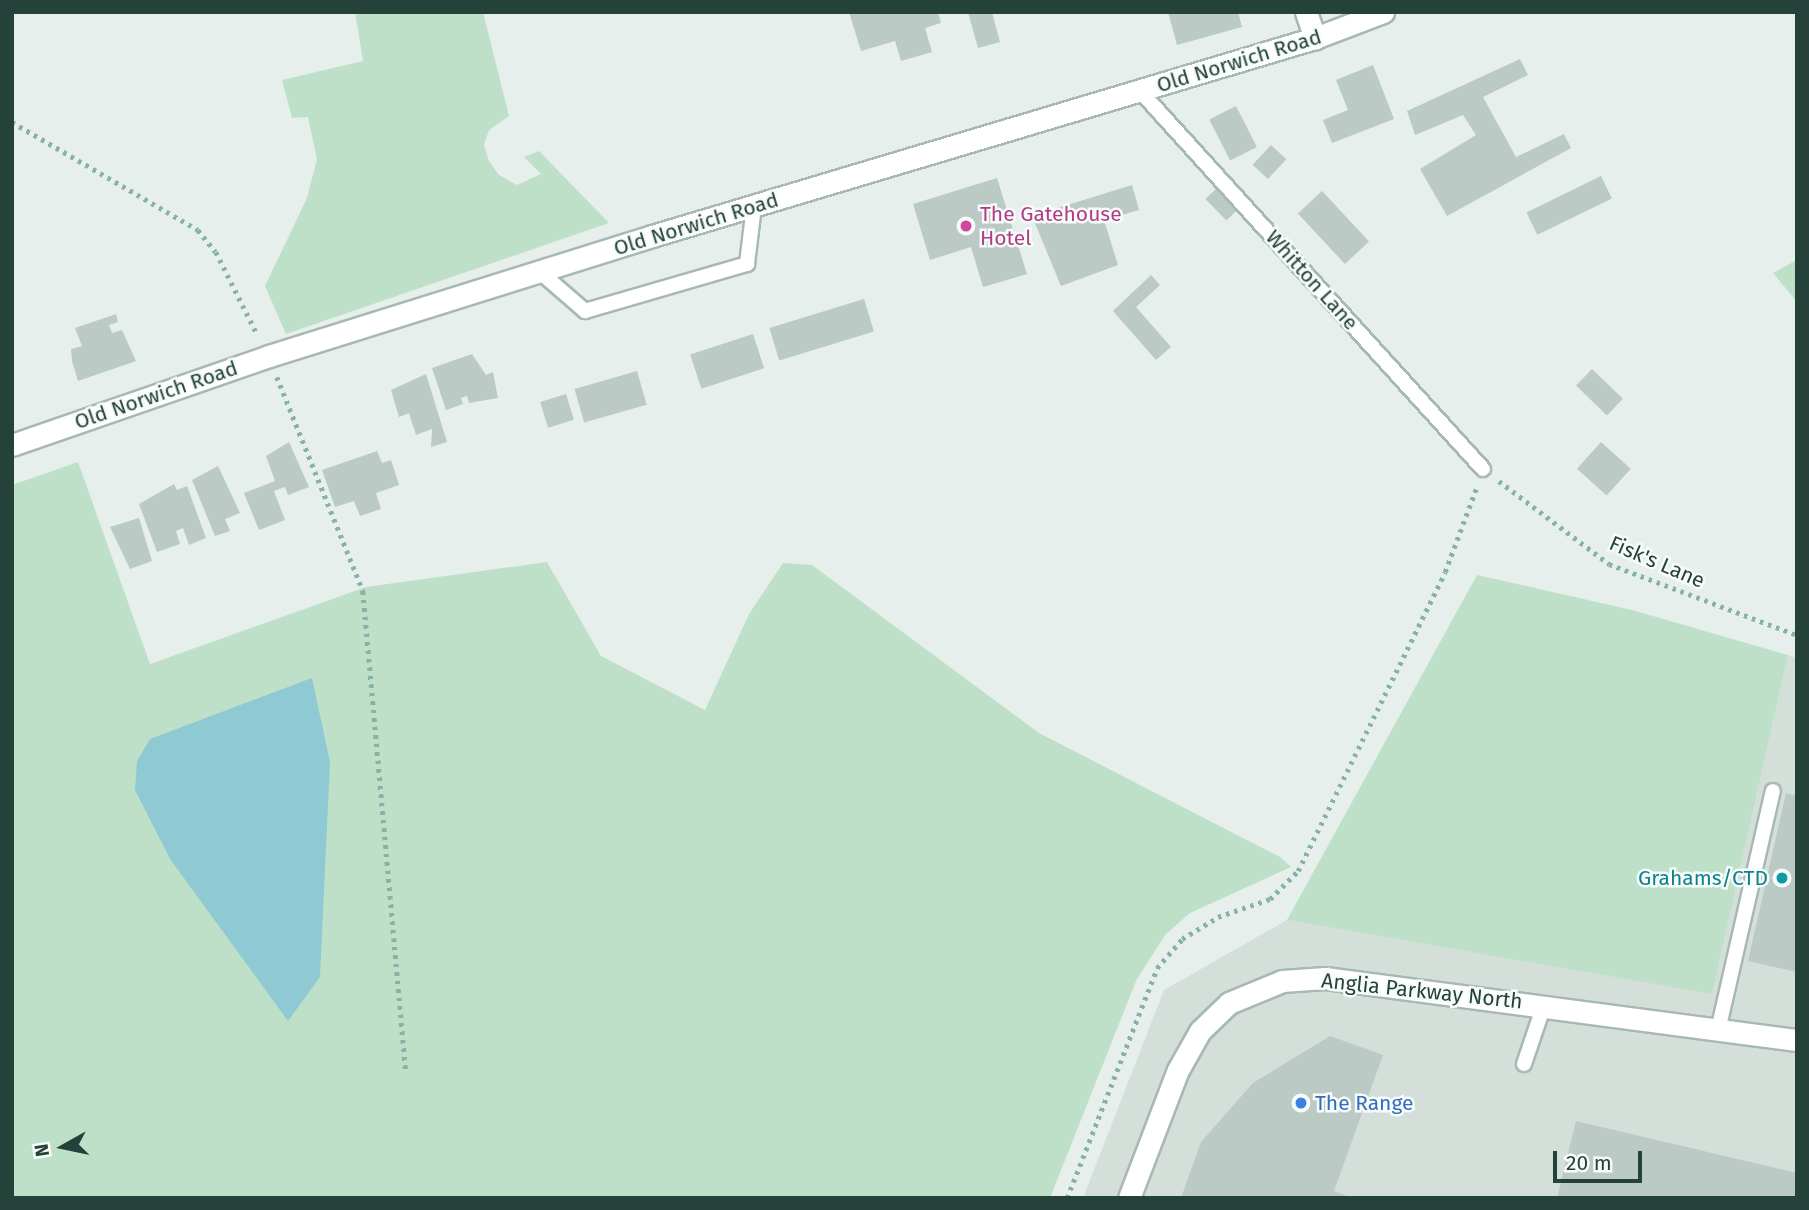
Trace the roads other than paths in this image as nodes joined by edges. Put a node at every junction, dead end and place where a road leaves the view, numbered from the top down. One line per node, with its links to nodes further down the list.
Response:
1 (1306, 12): 3 (street)
2 (1383, 12): 3 (street, Old Norwich Road)
3 (1315, 38): 4 (street, Old Norwich Road)
4 (1141, 92): 5 (street, Old Norwich Road); 8 (lane, Whitton Lane)
5 (754, 206): 6 (street, Old Norwich Road); 6 (lane)
6 (540, 272): 7 (street, Old Norwich Road)
7 (12, 445)
8 (1483, 469)
9 (1773, 791): 11 (lane)
10 (1544, 1004): 11 (street, Anglia Parkway North); 13 (lane); 14 (street, Anglia Parkway North)
11 (1719, 1026): 12 (street, Anglia Parkway North)
12 (1797, 1040)
13 (1524, 1065)
14 (1129, 1198)

